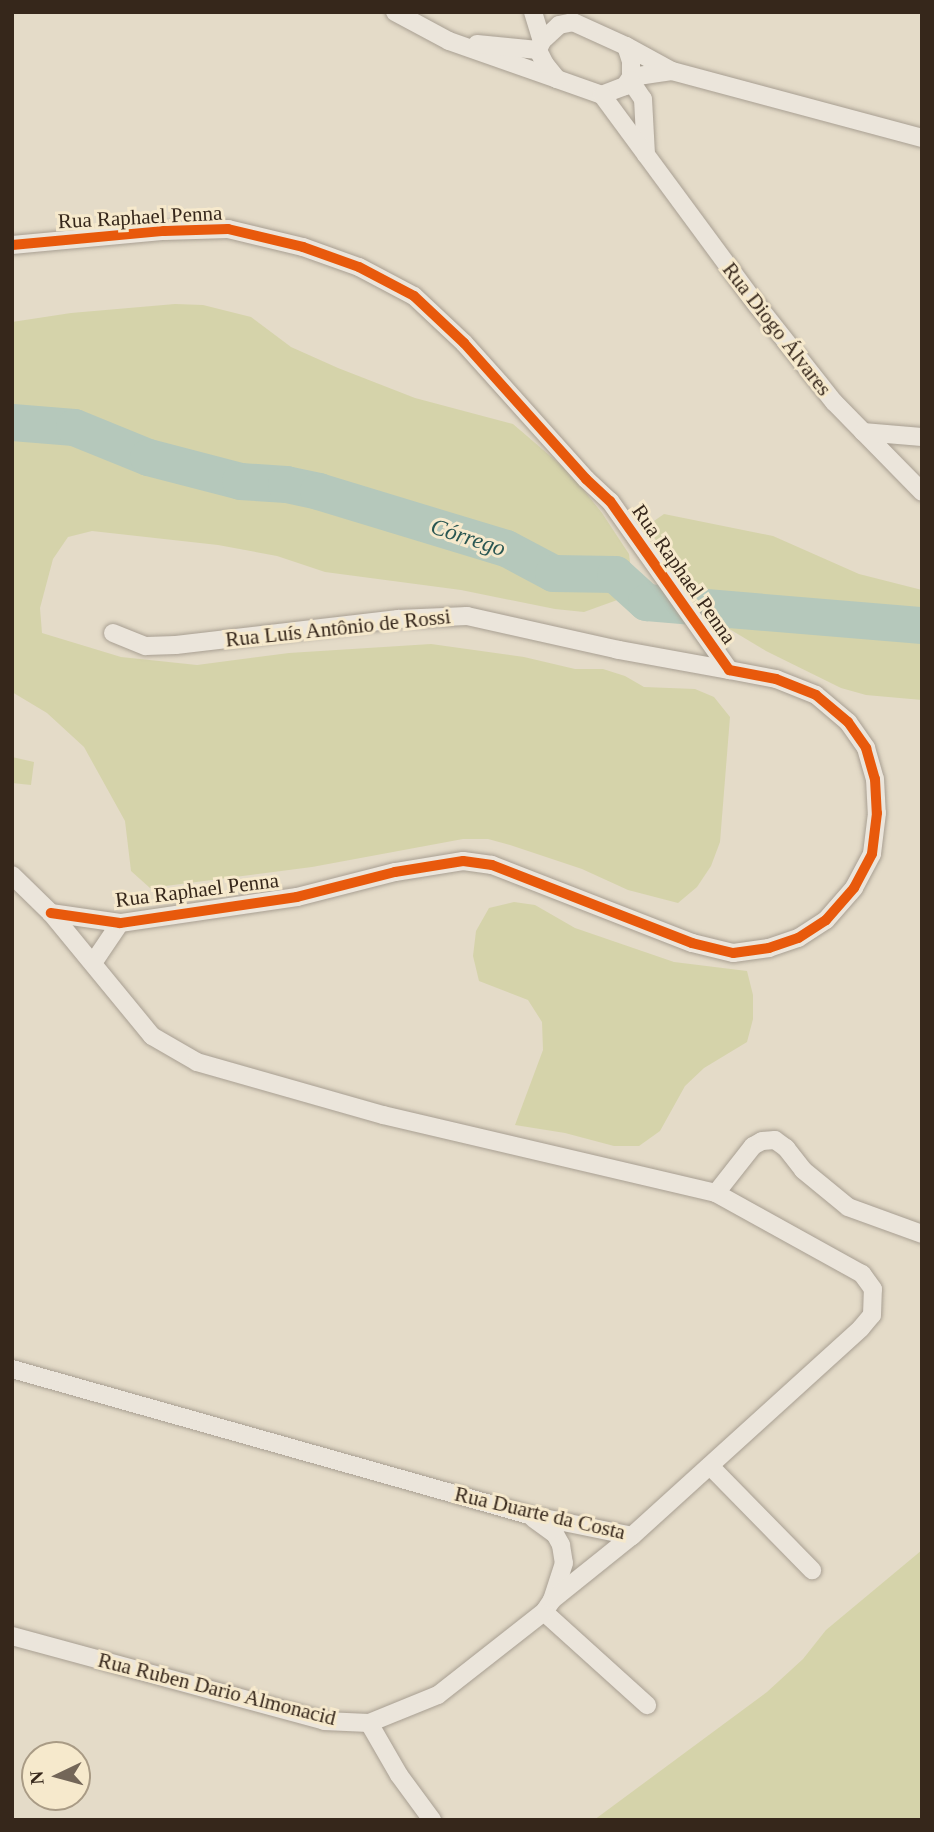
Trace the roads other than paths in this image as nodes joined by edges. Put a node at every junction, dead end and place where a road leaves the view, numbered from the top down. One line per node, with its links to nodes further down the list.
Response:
1 (395, 12): 4 (street)
2 (533, 12): 5 (street)
3 (569, 17): 5 (street); 6 (street)
4 (449, 41): 5 (street); 9 (street)
5 (540, 45): 9 (street)
6 (626, 46): 7 (street); 8 (street)
7 (672, 71): 8 (street); 11 (street)
8 (630, 78): 10 (street); 12 (street)
9 (557, 79): 10 (street)
10 (603, 95): 12 (street, Rua Diogo Álvares)
11 (922, 138)
12 (646, 155): 14 (street, Rua Diogo Álvares)
13 (12, 245): 18 (street, Rua Raphael Penna)
14 (863, 432): 15 (street); 16 (street, Rua Diogo Álvares)
15 (922, 437)
16 (920, 484)
17 (113, 632): 18 (street, Rua Luís Antônio de Rossi)
18 (729, 670): 21 (street, Rua Raphael Penna)
19 (12, 875): 20 (street, Rua Duarte da Costa)
20 (51, 913): 21 (street, Rua Raphael Penna); 22 (street, Rua Duarte da Costa)
21 (120, 923): 22 (street)
22 (93, 963): 23 (street, Rua Duarte da Costa)
23 (716, 1194): 24 (street); 26 (street, Rua Duarte da Costa)
24 (922, 1234)
25 (12, 1369): 27 (street, Rua Duarte da Costa)
26 (710, 1466): 28 (street, Rua Duarte da Costa); 29 (street)
27 (529, 1515): 28 (street, Rua Duarte da Costa); 30 (street)
28 (632, 1536): 30 (street, Rua Ruben Dario Almonacid)
29 (813, 1570)
30 (548, 1606): 32 (street); 33 (street, Rua Ruben Dario Almonacid)
31 (12, 1636): 33 (street, Rua Ruben Dario Almonacid)
32 (647, 1705)
33 (369, 1723): 34 (street)
34 (432, 1820)

